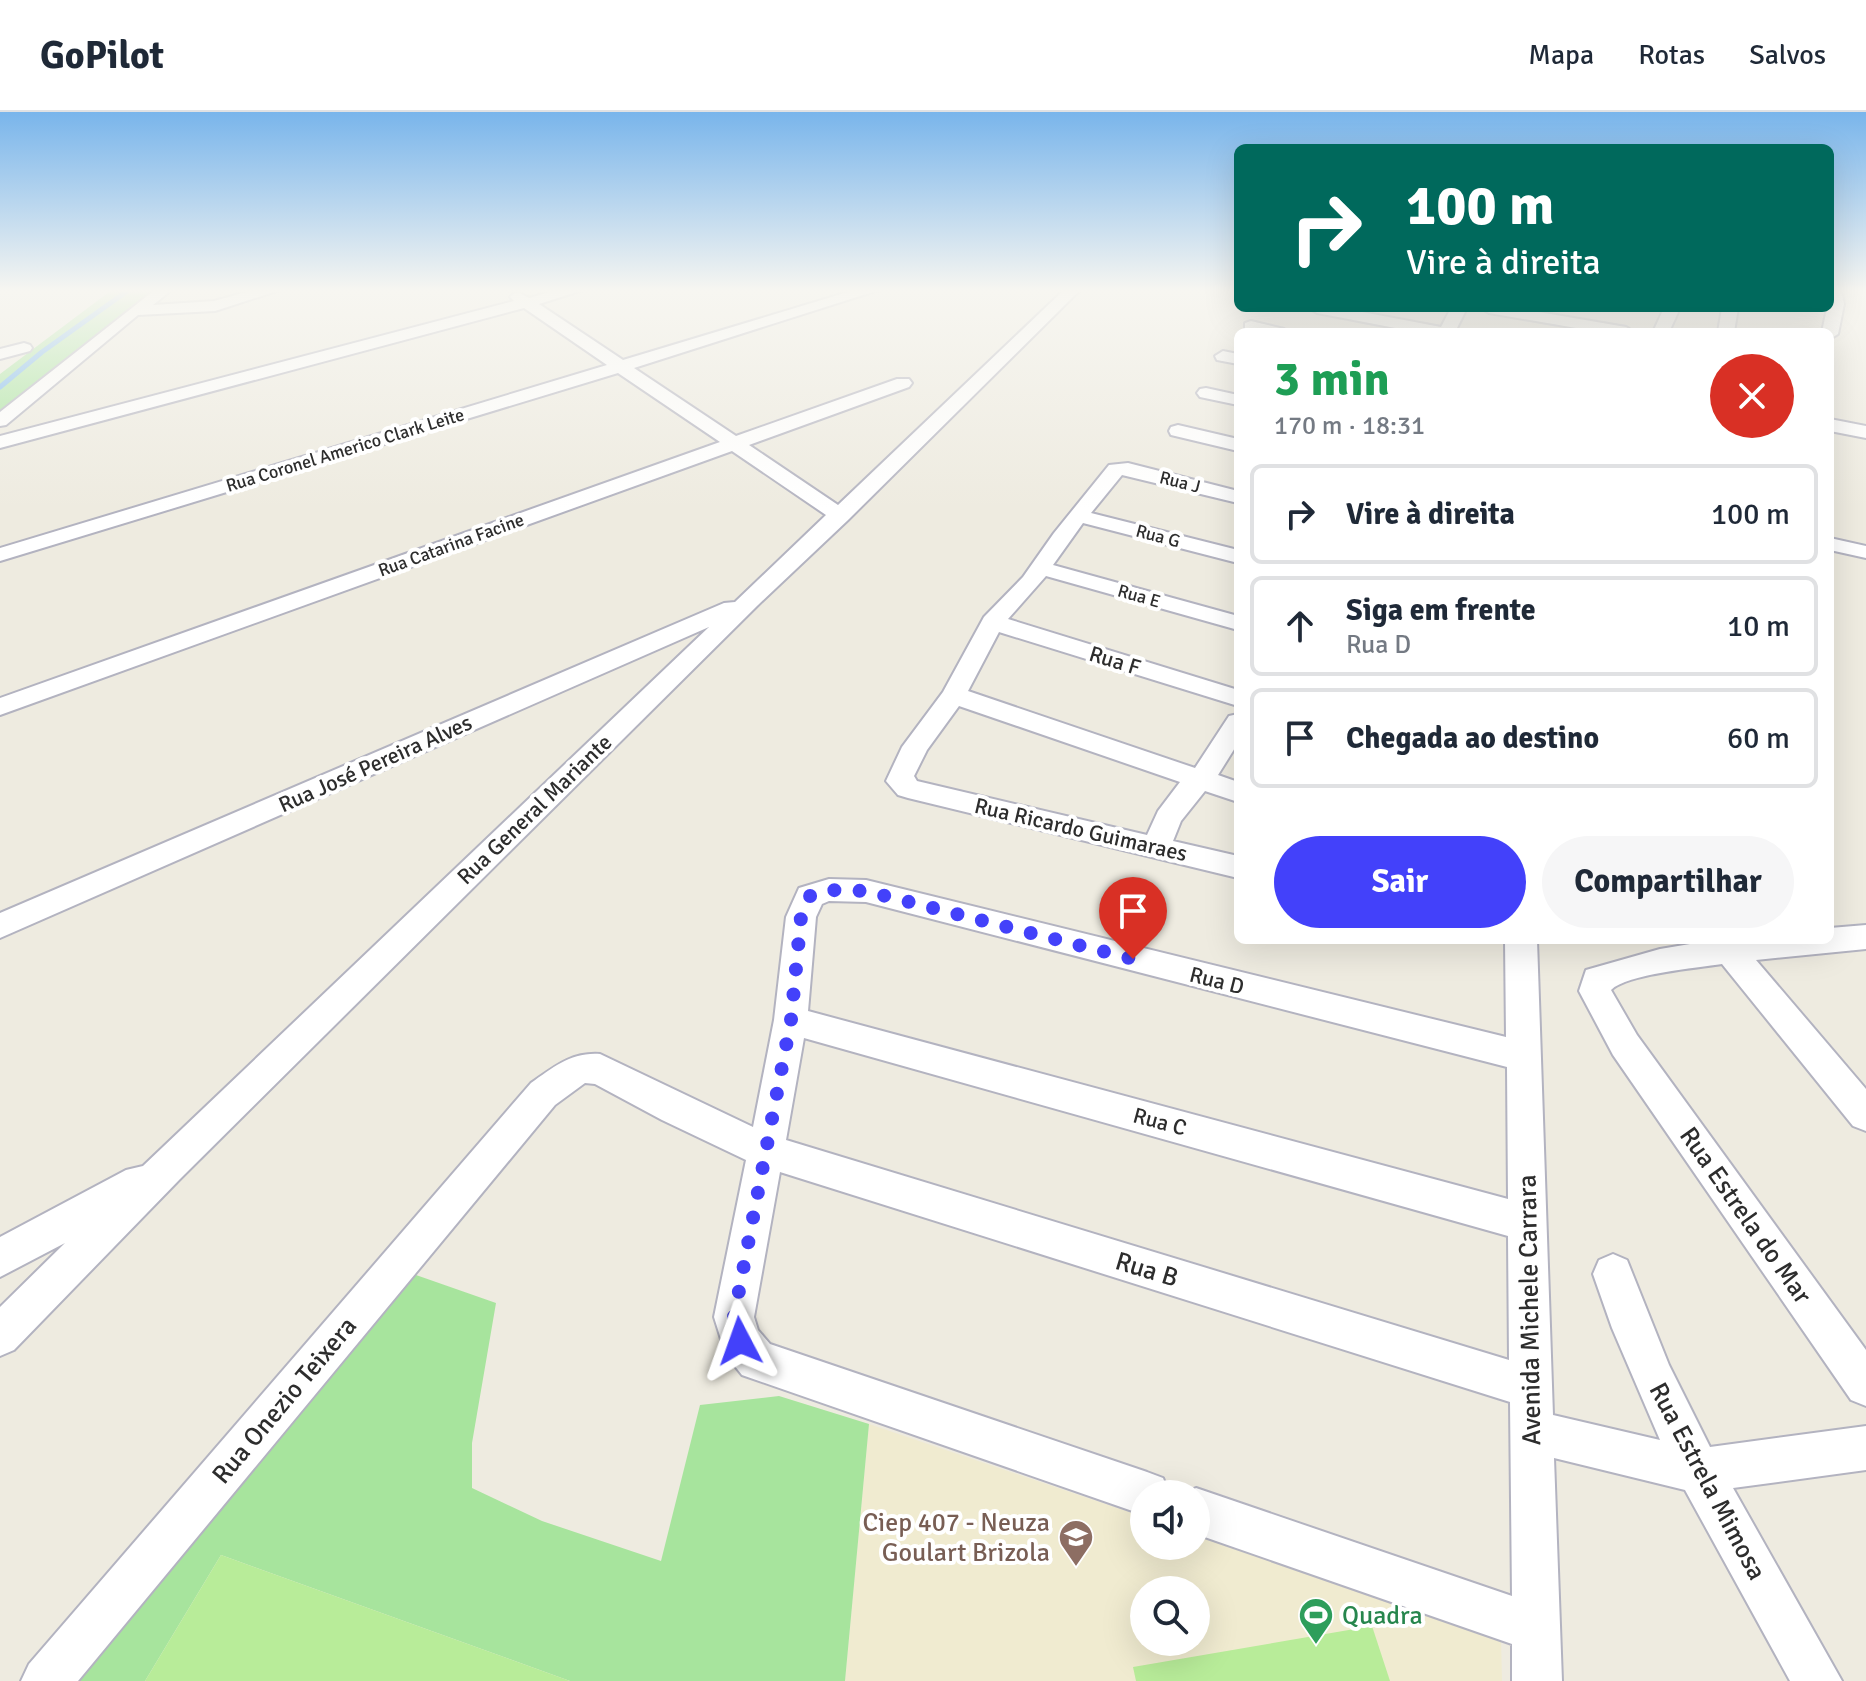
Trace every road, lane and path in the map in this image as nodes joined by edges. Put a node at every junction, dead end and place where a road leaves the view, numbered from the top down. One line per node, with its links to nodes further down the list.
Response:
1 (72, 362): 10 (street)
2 (302, 362): 14 (street)
3 (615, 362): 6 (street)
4 (633, 362): 6 (street, Rua Coronel Americo Clark Leite)
5 (999, 362): 18 (street, Rua General Mariante)
6 (621, 366): 15 (street); 22 (street, Rua Coronel Americo Clark Leite)
7 (903, 383): 15 (street, Rua Catarina Facine)
8 (1206, 393): 9 (street)
9 (1234, 399)
10 (0, 421)
11 (1834, 426): 13 (street)
12 (1178, 431): 16 (street)
13 (1866, 432)
14 (0, 442)
15 (732, 444): 18 (street); 30 (street, Rua Catarina Facine)
16 (1234, 444)
17 (1234, 496): 19 (street, Rua J)
18 (841, 516): 25 (street, Rua General Mariante)
19 (1078, 516): 23 (street, Rua G); 24 (street)
20 (1834, 545): 21 (street)
21 (1866, 552)
22 (0, 555)
23 (1234, 556)
24 (1041, 568): 26 (street); 27 (street, Rua E)
25 (750, 600): 36 (street, Rua José Pereira Alves); 46 (street, Rua General Mariante)
26 (992, 622): 28 (street); 29 (street, Rua F)
27 (1234, 622)
28 (954, 695): 32 (street); 34 (street, Rua Ricardo Guimaraes)
29 (1234, 697)
30 (0, 707)
31 (1234, 728): 32 (street)
32 (1202, 779): 33 (street); 34 (street)
33 (1234, 791)
34 (1156, 847): 35 (street, Rua Ricardo Guimaraes)
35 (1234, 866)
36 (0, 926)
37 (1866, 937): 38 (street)
38 (1834, 940)
39 (1521, 944): 43 (street, Avenida Michele Carrara)
40 (1798, 944): 41 (street)
41 (1730, 951): 44 (street); 51 (street, Rua Estrela do Mar)
42 (791, 1020): 43 (street, Rua D); 45 (street, Rua D); 47 (street, Rua C)
43 (1523, 1056): 47 (street, Avenida Michele Carrara)
44 (1866, 1115)
45 (766, 1151): 52 (street, Rua B); 56 (street, Rua D); 59 (street, Rua Onezio Teixera)
46 (167, 1167): 48 (street); 50 (street, Rua General Mariante)
47 (1528, 1223): 52 (street, Avenida Michele Carrara)
48 (0, 1258)
49 (1613, 1274): 55 (street, Rua Estrela Mimosa)
50 (0, 1336)
51 (1866, 1385)
52 (1528, 1387): 53 (street, Avenida Michele Carrara)
53 (1531, 1431): 55 (street); 58 (street, Avenida Michele Carrara)
54 (1866, 1448): 55 (street)
55 (1698, 1471): 61 (street, Rua Estrela Mimosa)
56 (1130, 1488)
57 (1210, 1516): 58 (street)
58 (1535, 1628): 60 (street, Avenida Michele Carrara)
59 (46, 1681)
60 (1537, 1681)
61 (1817, 1681)

